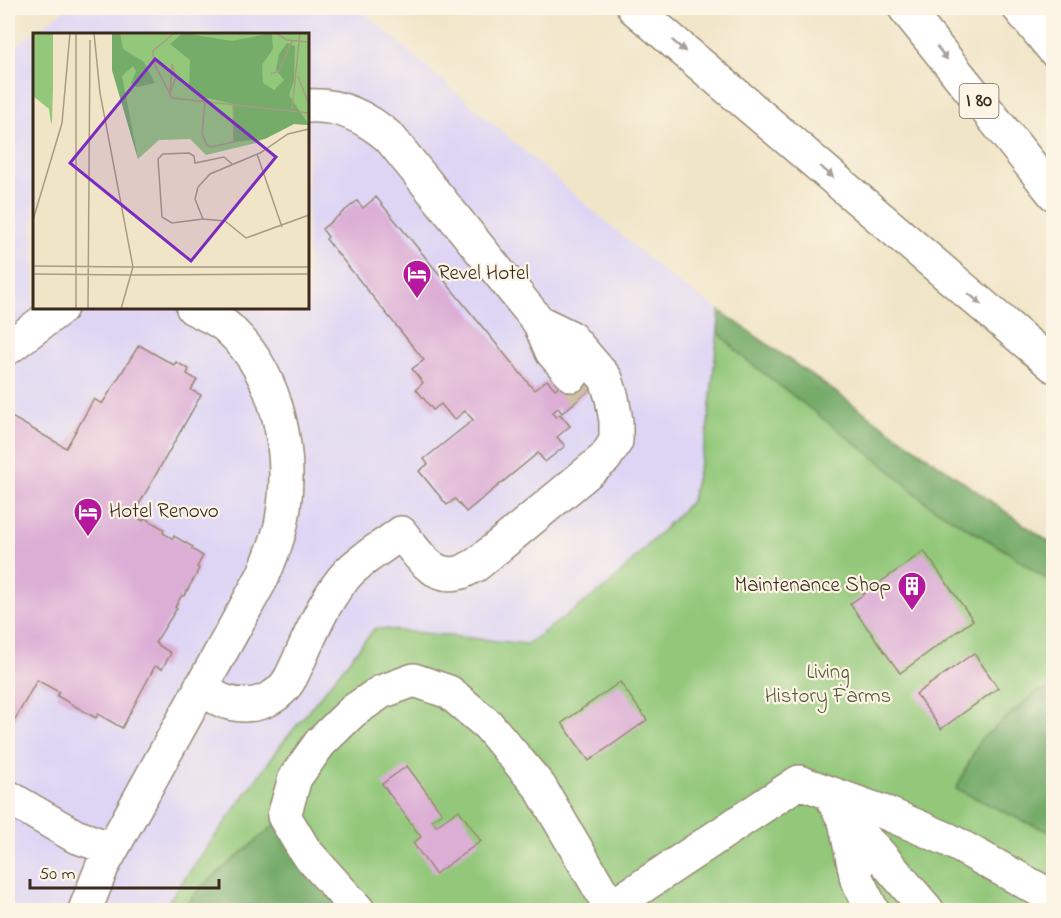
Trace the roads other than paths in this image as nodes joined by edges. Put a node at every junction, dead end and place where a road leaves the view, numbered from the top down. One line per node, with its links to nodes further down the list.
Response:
1 (634, 8): 11 (main road, one-way to 11)
2 (905, 8): 6 (main road, I 80, one-way to 6)
3 (1019, 8): 4 (main road)
4 (1053, 50)
5 (309, 106): 9 (main road)
6 (1053, 194)
7 (60, 309): 10 (main road)
8 (196, 309): 13 (main road)
9 (539, 322): 12 (main road); 12 (main road)
10 (8, 348)
11 (1053, 366)
12 (616, 421): 13 (main road)
13 (200, 688): 16 (main road)
14 (8, 797): 16 (main road)
15 (837, 807): 17 (main road); 18 (main road); 21 (main road); 22 (main road)
16 (112, 849): 19 (main road)
17 (1053, 898)
18 (609, 909): 20 (main road)
19 (85, 910)
20 (358, 910)
21 (872, 910)
22 (927, 910)

